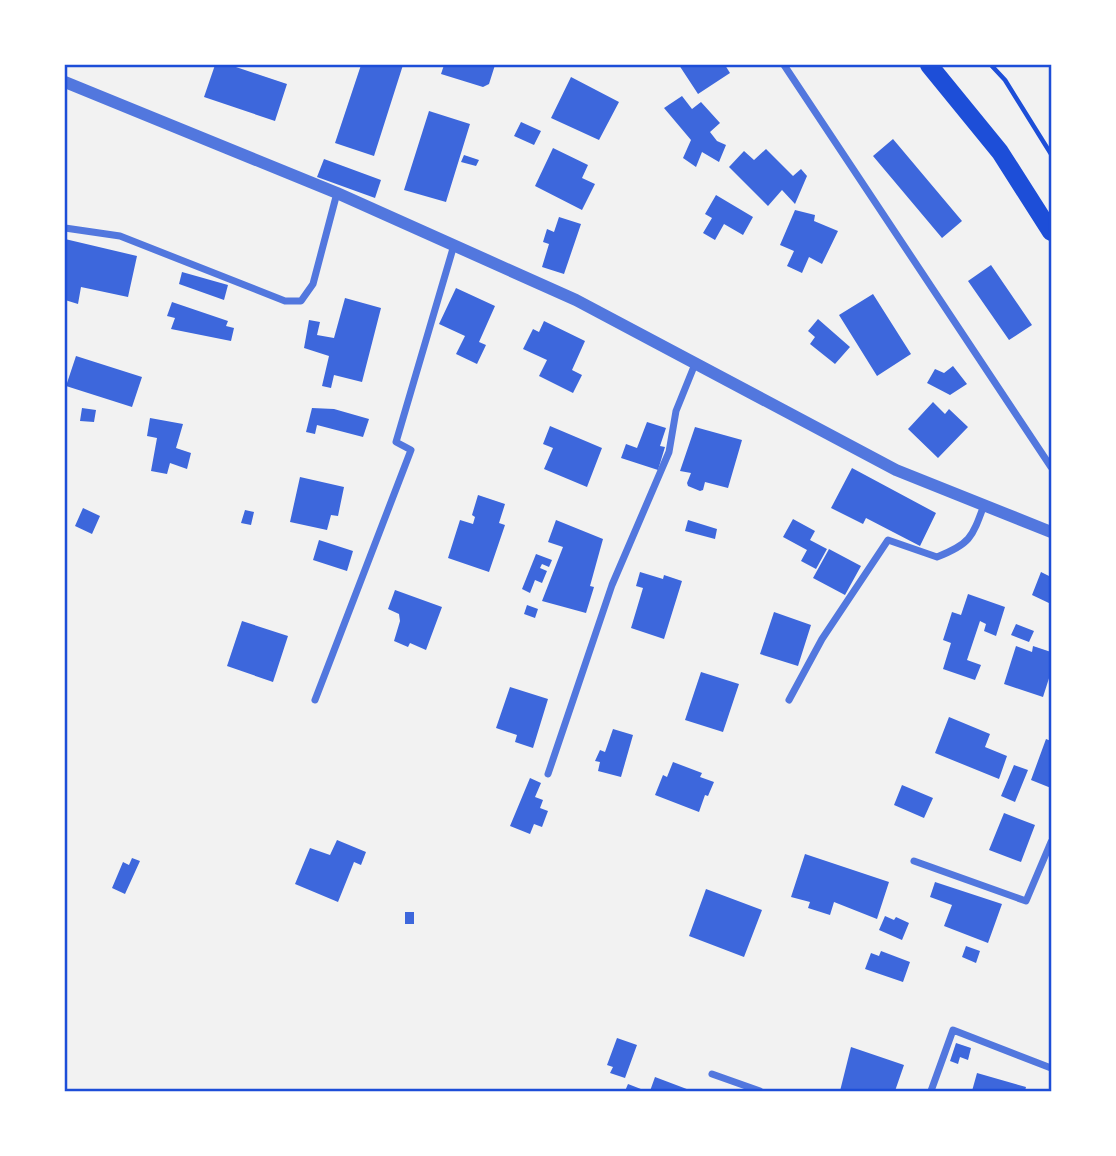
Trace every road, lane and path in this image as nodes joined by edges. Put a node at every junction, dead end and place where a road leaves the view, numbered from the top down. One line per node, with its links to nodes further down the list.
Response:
1 (784, 65): 11 (street)
2 (929, 65): 8 (main road)
3 (991, 65): 5 (path)
4 (65, 82): 6 (street)
5 (1051, 154)
6 (337, 193): 7 (street); 9 (street)
7 (65, 228)
8 (1051, 232)
9 (454, 245): 10 (street); 14 (street)
10 (695, 364): 12 (street); 16 (street)
11 (1051, 467)
12 (984, 505): 13 (street); 15 (street)
13 (1051, 532)
14 (315, 700)
15 (789, 700)
16 (548, 774)
17 (1051, 842): 18 (street)
18 (914, 861)
19 (1051, 1068): 22 (street)
20 (712, 1074): 21 (street)
21 (760, 1091)
22 (931, 1091)

